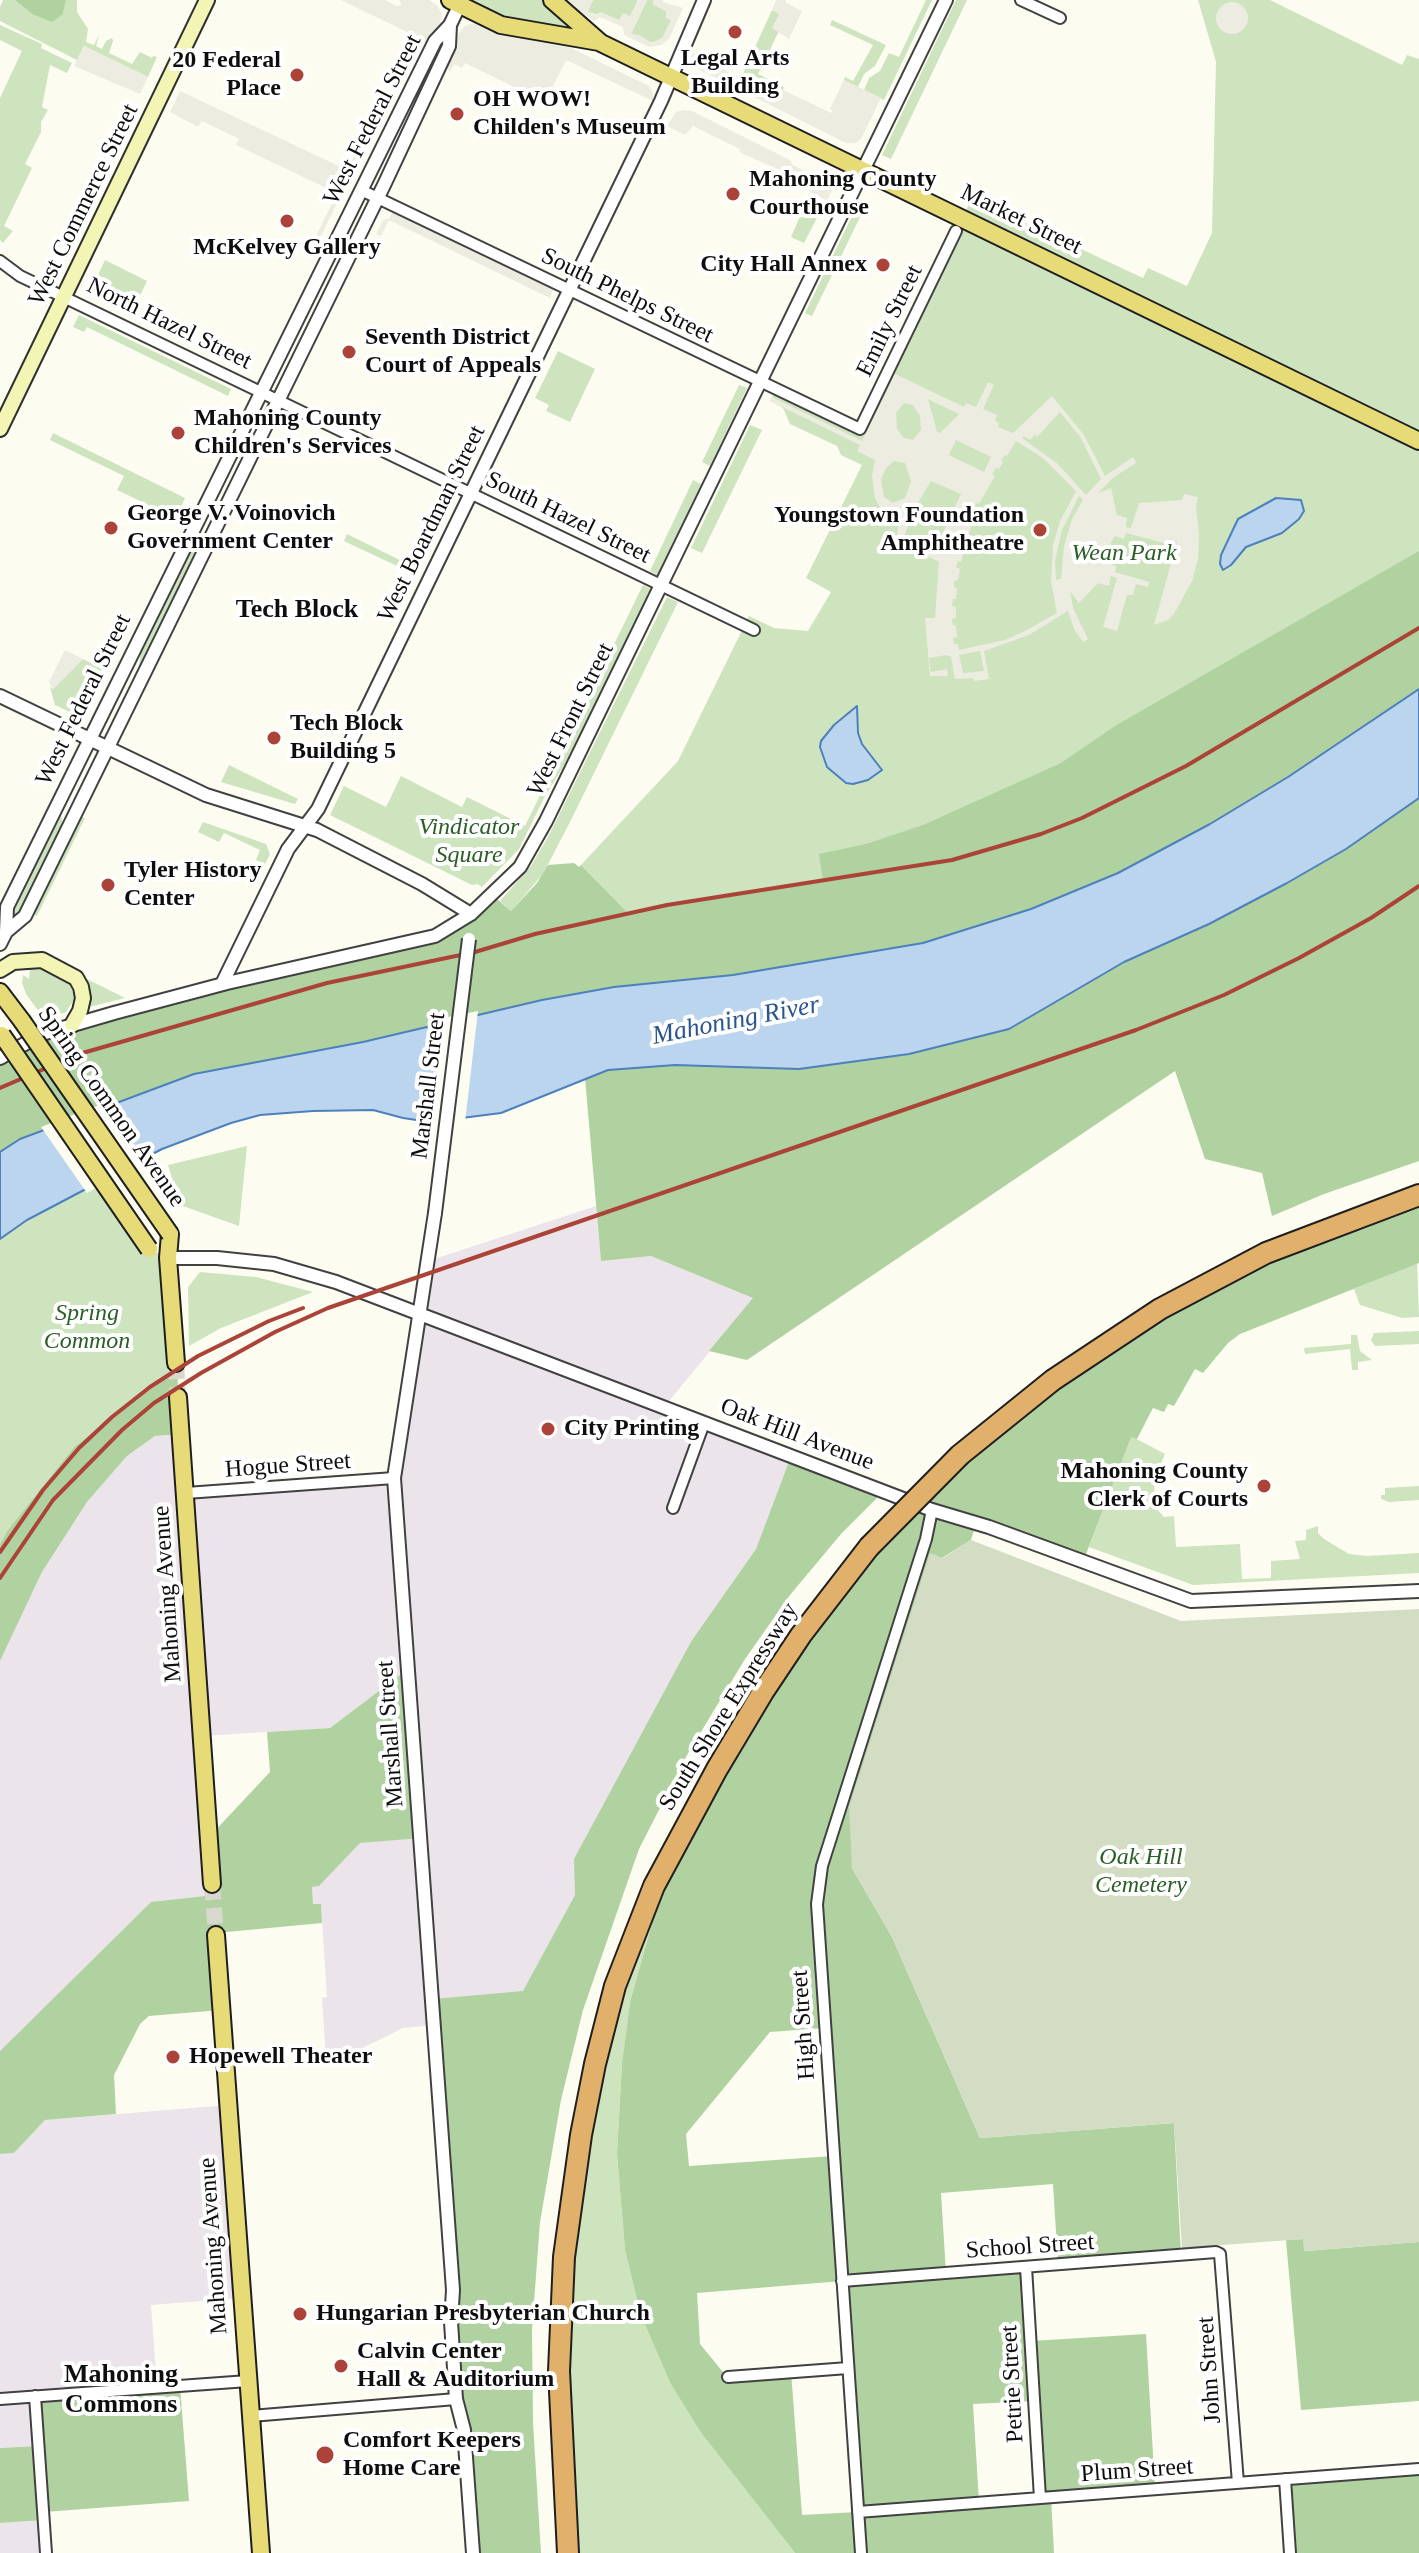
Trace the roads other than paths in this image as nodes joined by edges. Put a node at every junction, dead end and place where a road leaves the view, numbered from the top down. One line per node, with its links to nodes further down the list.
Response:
1 (207, 0): 17 (main road, West Commerce Street)
2 (552, 0): 9 (main road)
3 (704, 0): 10 (street, West Boardman Street)
4 (946, 0): 11 (street, West Front Street)
5 (1021, 0): 7 (street)
6 (457, 2): 8 (street); 9 (main road)
7 (1060, 18)
8 (450, 25): 12 (street, West Federal Street); 13 (street, West Federal Street)
9 (601, 43): 10 (main road, Market Street)
10 (670, 76): 11 (main road, Market Street); 16 (street, West Boardman Street)
11 (864, 170): 18 (street, West Front Street); 23 (main road, Market Street)
12 (363, 191): 13 (street, South Phelps Street); 19 (street, West Federal Street)
13 (377, 197): 16 (street, South Phelps Street); 20 (street, West Federal Street)
14 (956, 231): 22 (street, Emily Street)
15 (0, 261): 17 (street, North Hazel Street)
16 (569, 292): 18 (street, South Phelps Street); 24 (street, West Boardman Street)
17 (65, 296): 19 (street, North Hazel Street); 21 (main road, West Commerce Street)
18 (760, 383): 22 (street, South Phelps Street); 25 (street, West Front Street)
19 (261, 390): 20 (street, North Hazel Street); 28 (street, West Federal Street)
20 (278, 399): 24 (street, South Hazel Street); 29 (street, West Federal Street)
21 (0, 429)
22 (860, 429)
23 (1419, 441)
24 (471, 494): 25 (street, South Hazel Street); 30 (street, West Boardman Street)
25 (661, 585): 26 (street, South Hazel Street); 31 (street, West Front Street)
26 (754, 630)
27 (0, 696): 28 (street)
28 (89, 739): 29 (street); 32 (street, West Federal Street)
29 (107, 748): 30 (street); 32 (street, West Federal Street)
30 (306, 827): 31 (street); 34 (street, West Boardman Street)
31 (471, 914): 34 (street, West Front Street); 41 (street, Marshall Street, bridge)
32 (3, 938)
33 (0, 970): 36 (main road)
34 (222, 984): 36 (street, West Front Street)
35 (0, 992): 40 (main road, Spring Common Avenue, bridge)
36 (72, 1025): 38 (street, West Front Street)
37 (1, 1034): 40 (main road, Spring Common Avenue, bridge)
38 (0, 1058)
39 (1419, 1195): 70 (highway, South Shore Expressway, bridge)
40 (168, 1258): 41 (street, Oak Hill Avenue); 42 (main road)
41 (419, 1314): 44 (street, Oak Hill Avenue); 45 (street, Marshall Street)
42 (176, 1363)
43 (178, 1397): 46 (main road, Mahoning Avenue)
44 (704, 1423): 47 (street); 48 (street, Oak Hill Avenue)
45 (394, 1478): 46 (street, Hogue Street); 60 (street, Marshall Street)
46 (186, 1493): 50 (main road, Mahoning Avenue)
47 (673, 1508)
48 (932, 1510): 49 (street, Oak Hill Avenue); 54 (street, High Street)
49 (1419, 1591)
50 (212, 1884)
51 (216, 1935): 57 (main road, Mahoning Avenue)
52 (1220, 2254): 53 (street, School Street); 64 (street, John Street)
53 (1026, 2267): 54 (street, School Street); 65 (street, Petrie Street)
54 (842, 2281): 55 (street, High Street)
55 (848, 2368): 56 (street); 66 (street, High Street)
56 (728, 2377)
57 (248, 2381): 58 (street); 61 (main road, Mahoning Avenue)
58 (35, 2396): 59 (street); 67 (street)
59 (0, 2399)
60 (456, 2399): 61 (street); 69 (street, Marshall Street)
61 (251, 2416): 68 (main road, Mahoning Avenue)
62 (1419, 2469): 63 (street, Plum Street)
63 (1285, 2479): 64 (street, Plum Street); 72 (street)
64 (1238, 2483): 65 (street, Plum Street)
65 (1040, 2498): 66 (street, Plum Street)
66 (858, 2512): 71 (street, High Street)
67 (46, 2553)
68 (261, 2553)
69 (473, 2553)
70 (568, 2553)
71 (861, 2553)
72 (1290, 2553)

